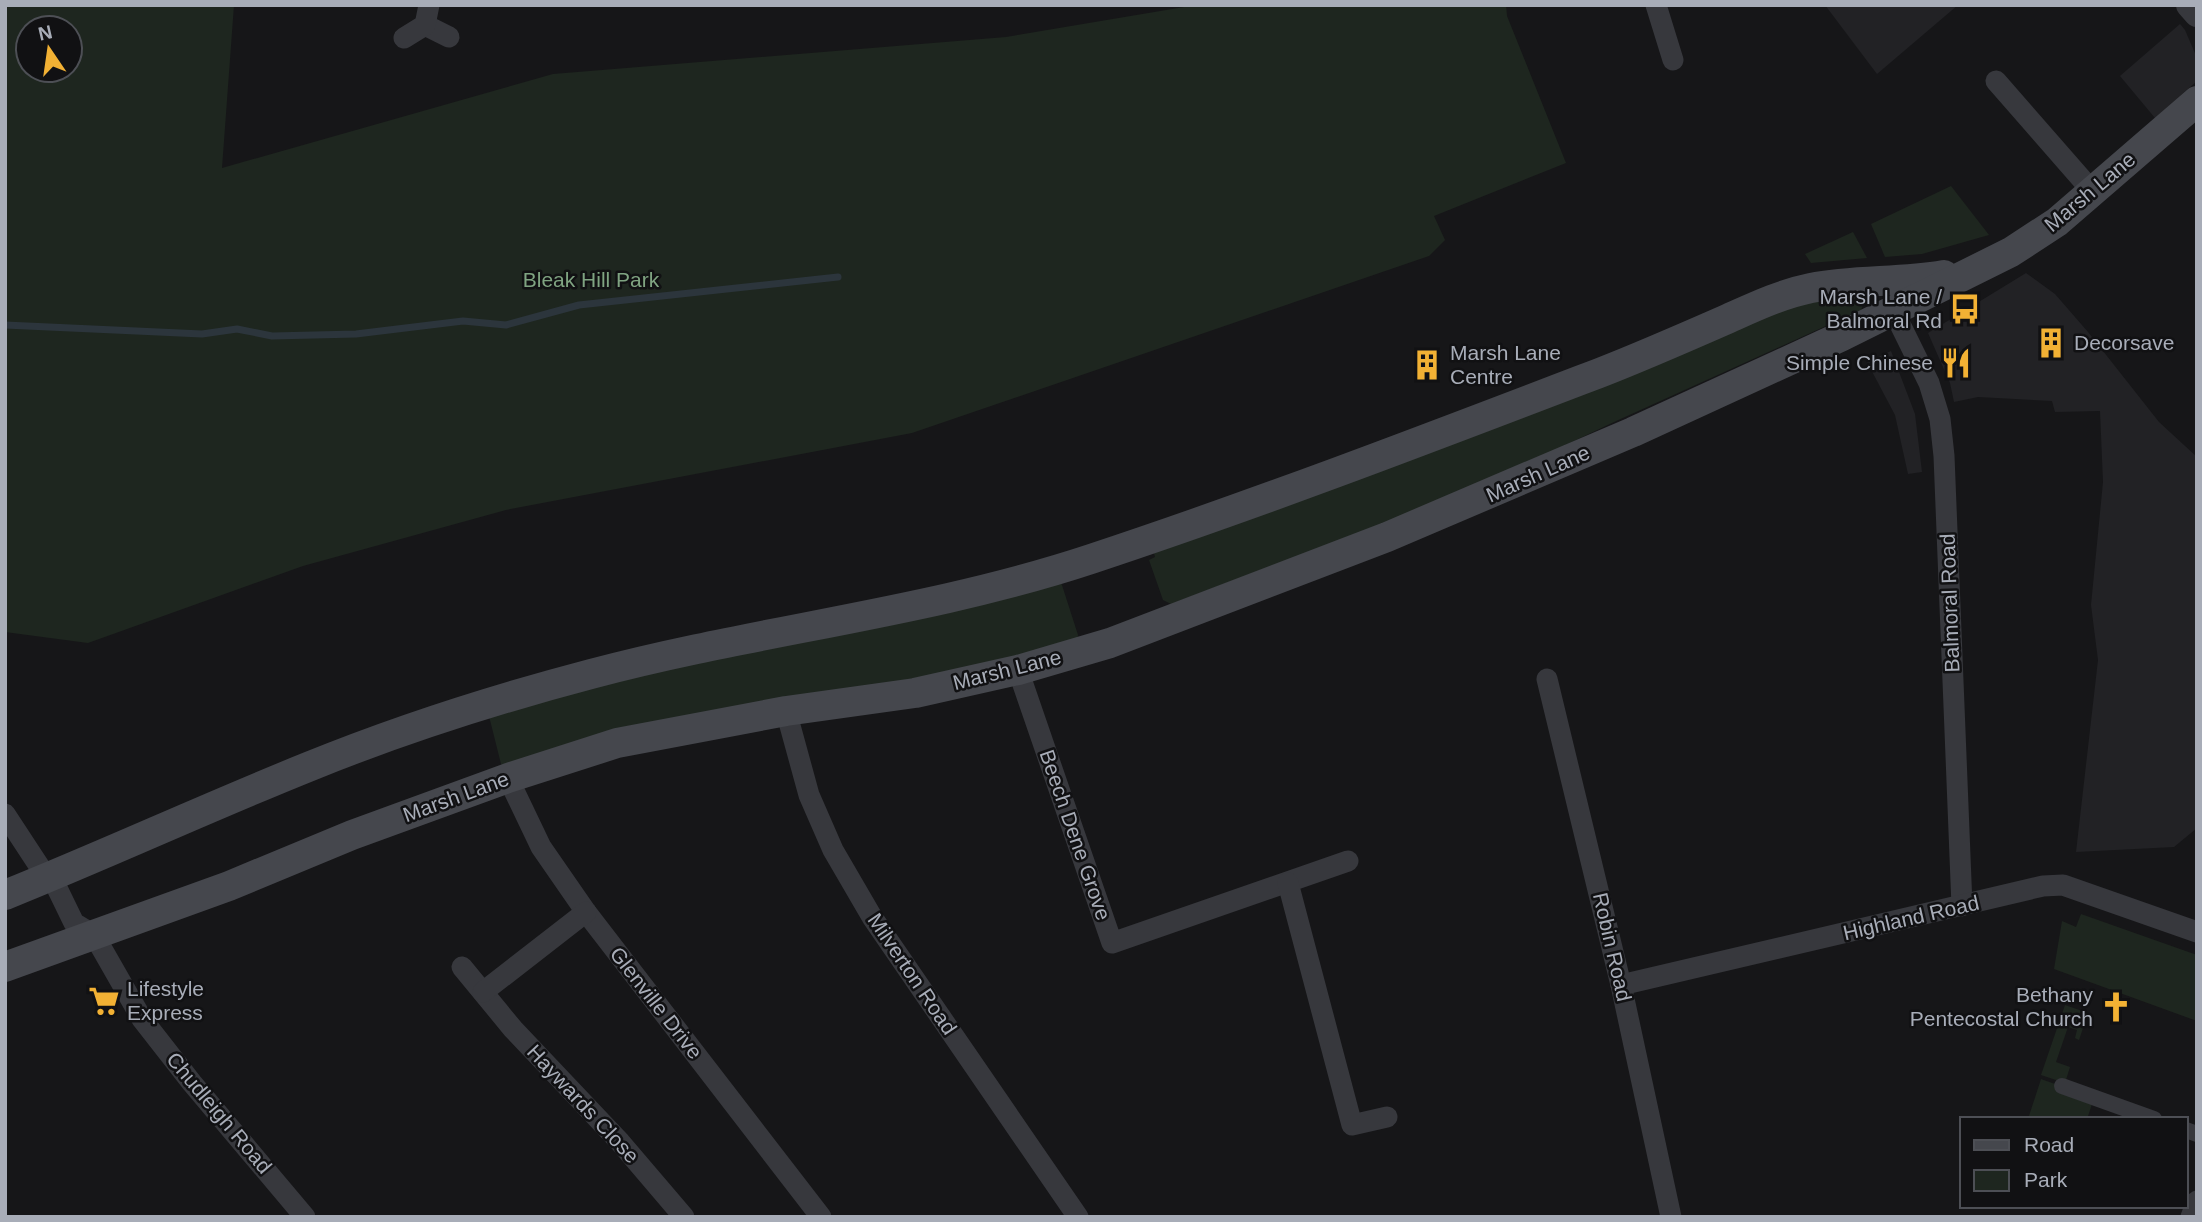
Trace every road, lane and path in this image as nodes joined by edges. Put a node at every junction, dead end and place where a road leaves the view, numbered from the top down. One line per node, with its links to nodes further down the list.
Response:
1 (1656, 5): 7 (street)
2 (2189, 5): 3 (street)
3 (2197, 14)
4 (427, 15): 5 (street); 6 (street)
5 (449, 37)
6 (404, 38)
7 (1673, 61)
8 (1997, 81): 10 (street)
9 (2197, 101): 10 (main road, Marsh Lane)
10 (2093, 192): 11 (main road, Marsh Lane)
11 (1975, 270): 12 (main road, Marsh Lane); 19 (main road, Marsh Lane)
12 (1893, 310): 13 (main road, Marsh Lane); 22 (street, Balmoral Road)
13 (1018, 670): 15 (main road, Marsh Lane); 20 (street, Beech Dene Grove)
14 (1547, 679): 28 (street, Robin Road)
15 (786, 711): 16 (main road, Marsh Lane); 37 (street, Milverton Road)
16 (508, 778): 23 (street, Glenville Drive); 25 (main road, Marsh Lane)
17 (5, 814): 19 (street, Chudleigh Road)
18 (1348, 861): 20 (street, Beech Dene Grove)
19 (47, 878): 21 (main road, Marsh Lane); 25 (street, Chudleigh Road)
20 (1288, 883): 31 (street)
21 (5, 895)
22 (1962, 906): 24 (street, Highland Road); 28 (street, Highland Road)
23 (586, 912): 29 (street); 36 (street, Glenville Drive)
24 (2197, 932)
25 (94, 935): 26 (main road, Marsh Lane); 34 (street, Chudleigh Road)
26 (5, 967)
27 (462, 967): 29 (street, Haywards Close)
28 (1621, 985): 38 (street, Robin Road)
29 (483, 992): 35 (street, Haywards Close)
30 (2062, 1086): 32 (street)
31 (1388, 1117)
32 (2148, 1117)
33 (2197, 1201): 39 (street)
34 (305, 1217)
35 (684, 1217)
36 (821, 1217)
37 (1077, 1217)
38 (1671, 1217)
39 (2191, 1217)

